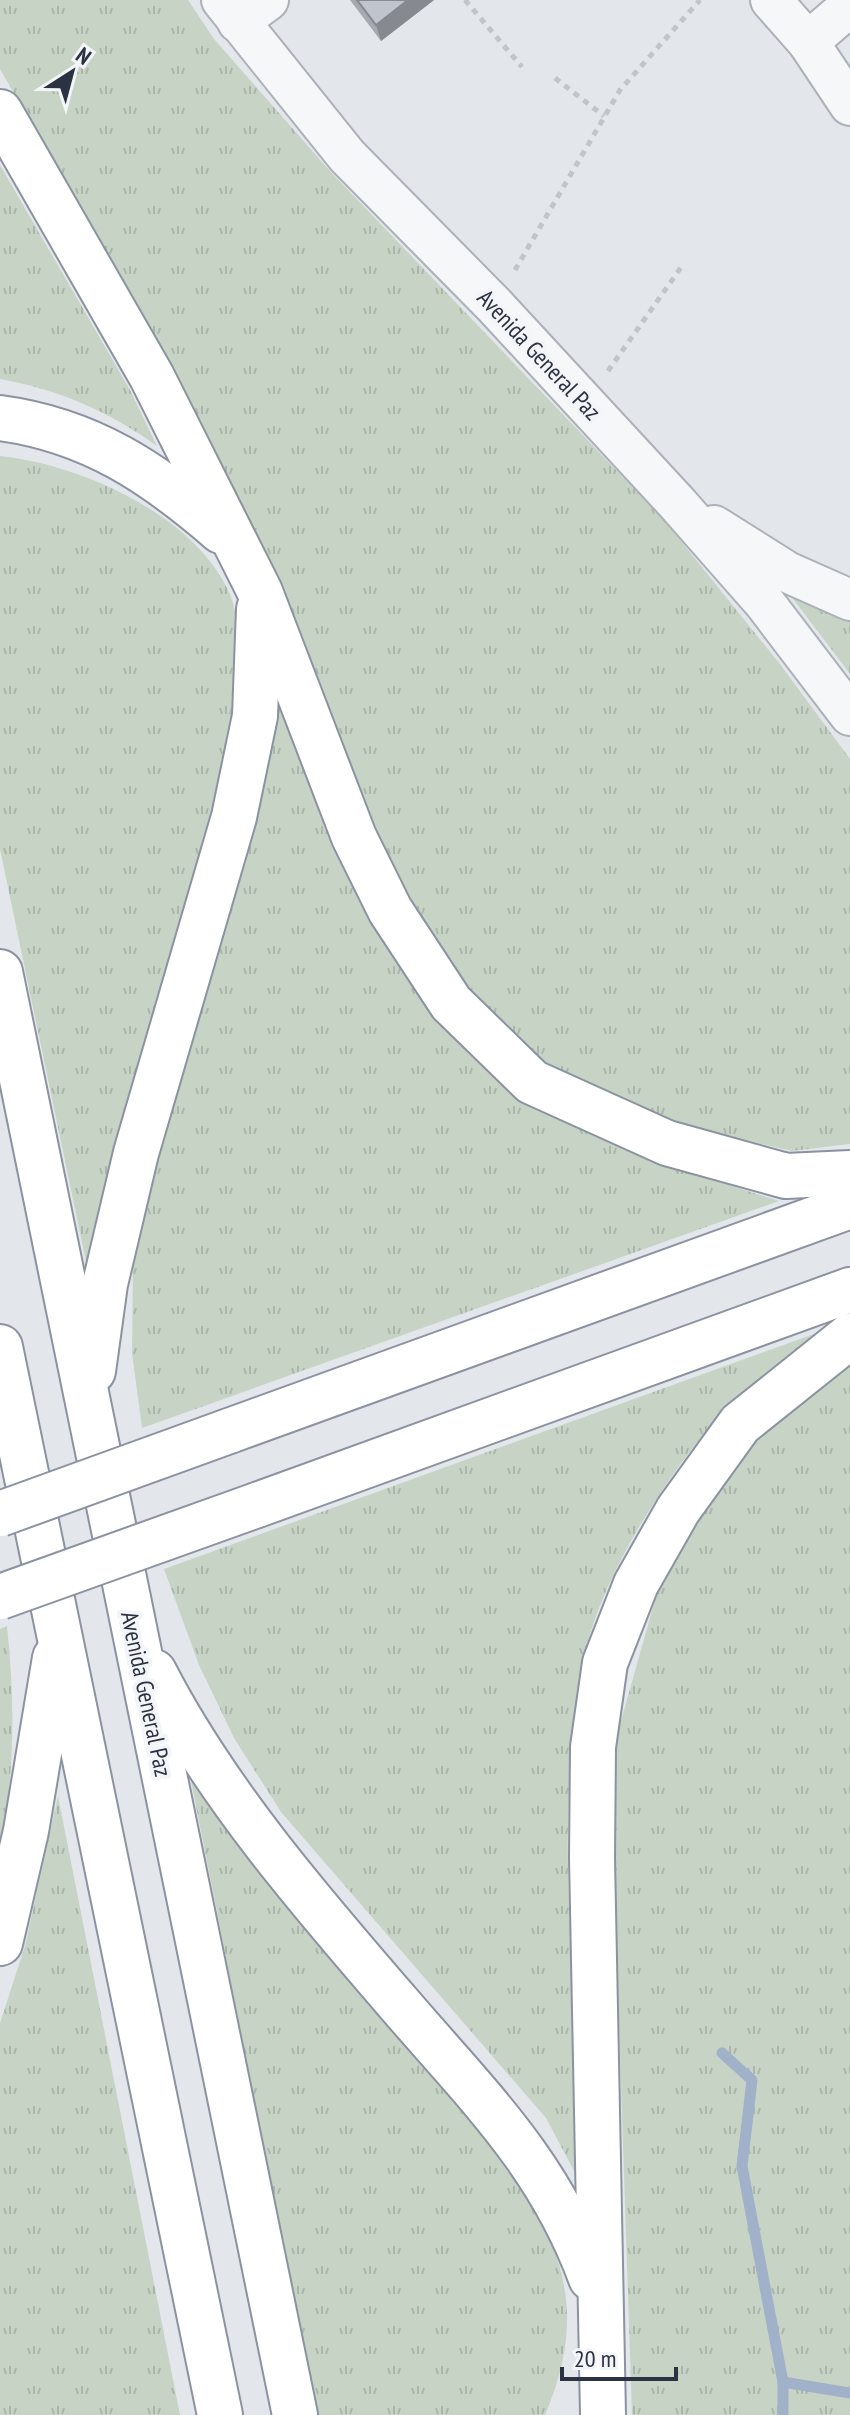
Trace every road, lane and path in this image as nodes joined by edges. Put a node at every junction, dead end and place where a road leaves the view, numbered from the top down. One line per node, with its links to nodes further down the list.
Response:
1 (465, 0): 7 (path)
2 (700, 0): 11 (path)
3 (771, 0): 6 (street)
4 (850, 6): 6 (street)
5 (243, 7): 13 (street, Avenida General Paz)
6 (808, 42): 9 (street)
7 (522, 67)
8 (555, 78): 11 (path)
9 (850, 105)
10 (0, 112): 17 (highway)
11 (604, 116): 13 (path)
12 (682, 266): 14 (path)
13 (494, 305): 14 (street, Avenida General Paz)
14 (584, 404): 16 (street, Avenida General Paz)
15 (0, 418): 17 (highway)
16 (677, 503): 19 (street); 20 (street, Avenida General Paz)
17 (235, 543): 18 (highway)
18 (260, 592): 22 (highway); 27 (highway)
19 (850, 600)
20 (850, 715)
21 (0, 972): 27 (highway, Avenida General Paz)
22 (850, 1173)
23 (850, 1206): 29 (highway, bridge)
24 (850, 1290): 30 (highway, bridge)
25 (850, 1336): 34 (highway)
26 (0, 1347): 28 (highway)
27 (89, 1405): 31 (highway, Avenida General Paz)
28 (8, 1411): 32 (highway)
29 (0, 1514)
30 (0, 1597)
31 (133, 1631): 34 (highway); 36 (highway, Avenida General Paz)
32 (60, 1632): 33 (highway); 35 (highway)
33 (0, 1943)
34 (601, 2323): 37 (highway); 38 (highway)
35 (220, 2415)
36 (295, 2415)
37 (578, 2415)
38 (603, 2415)

